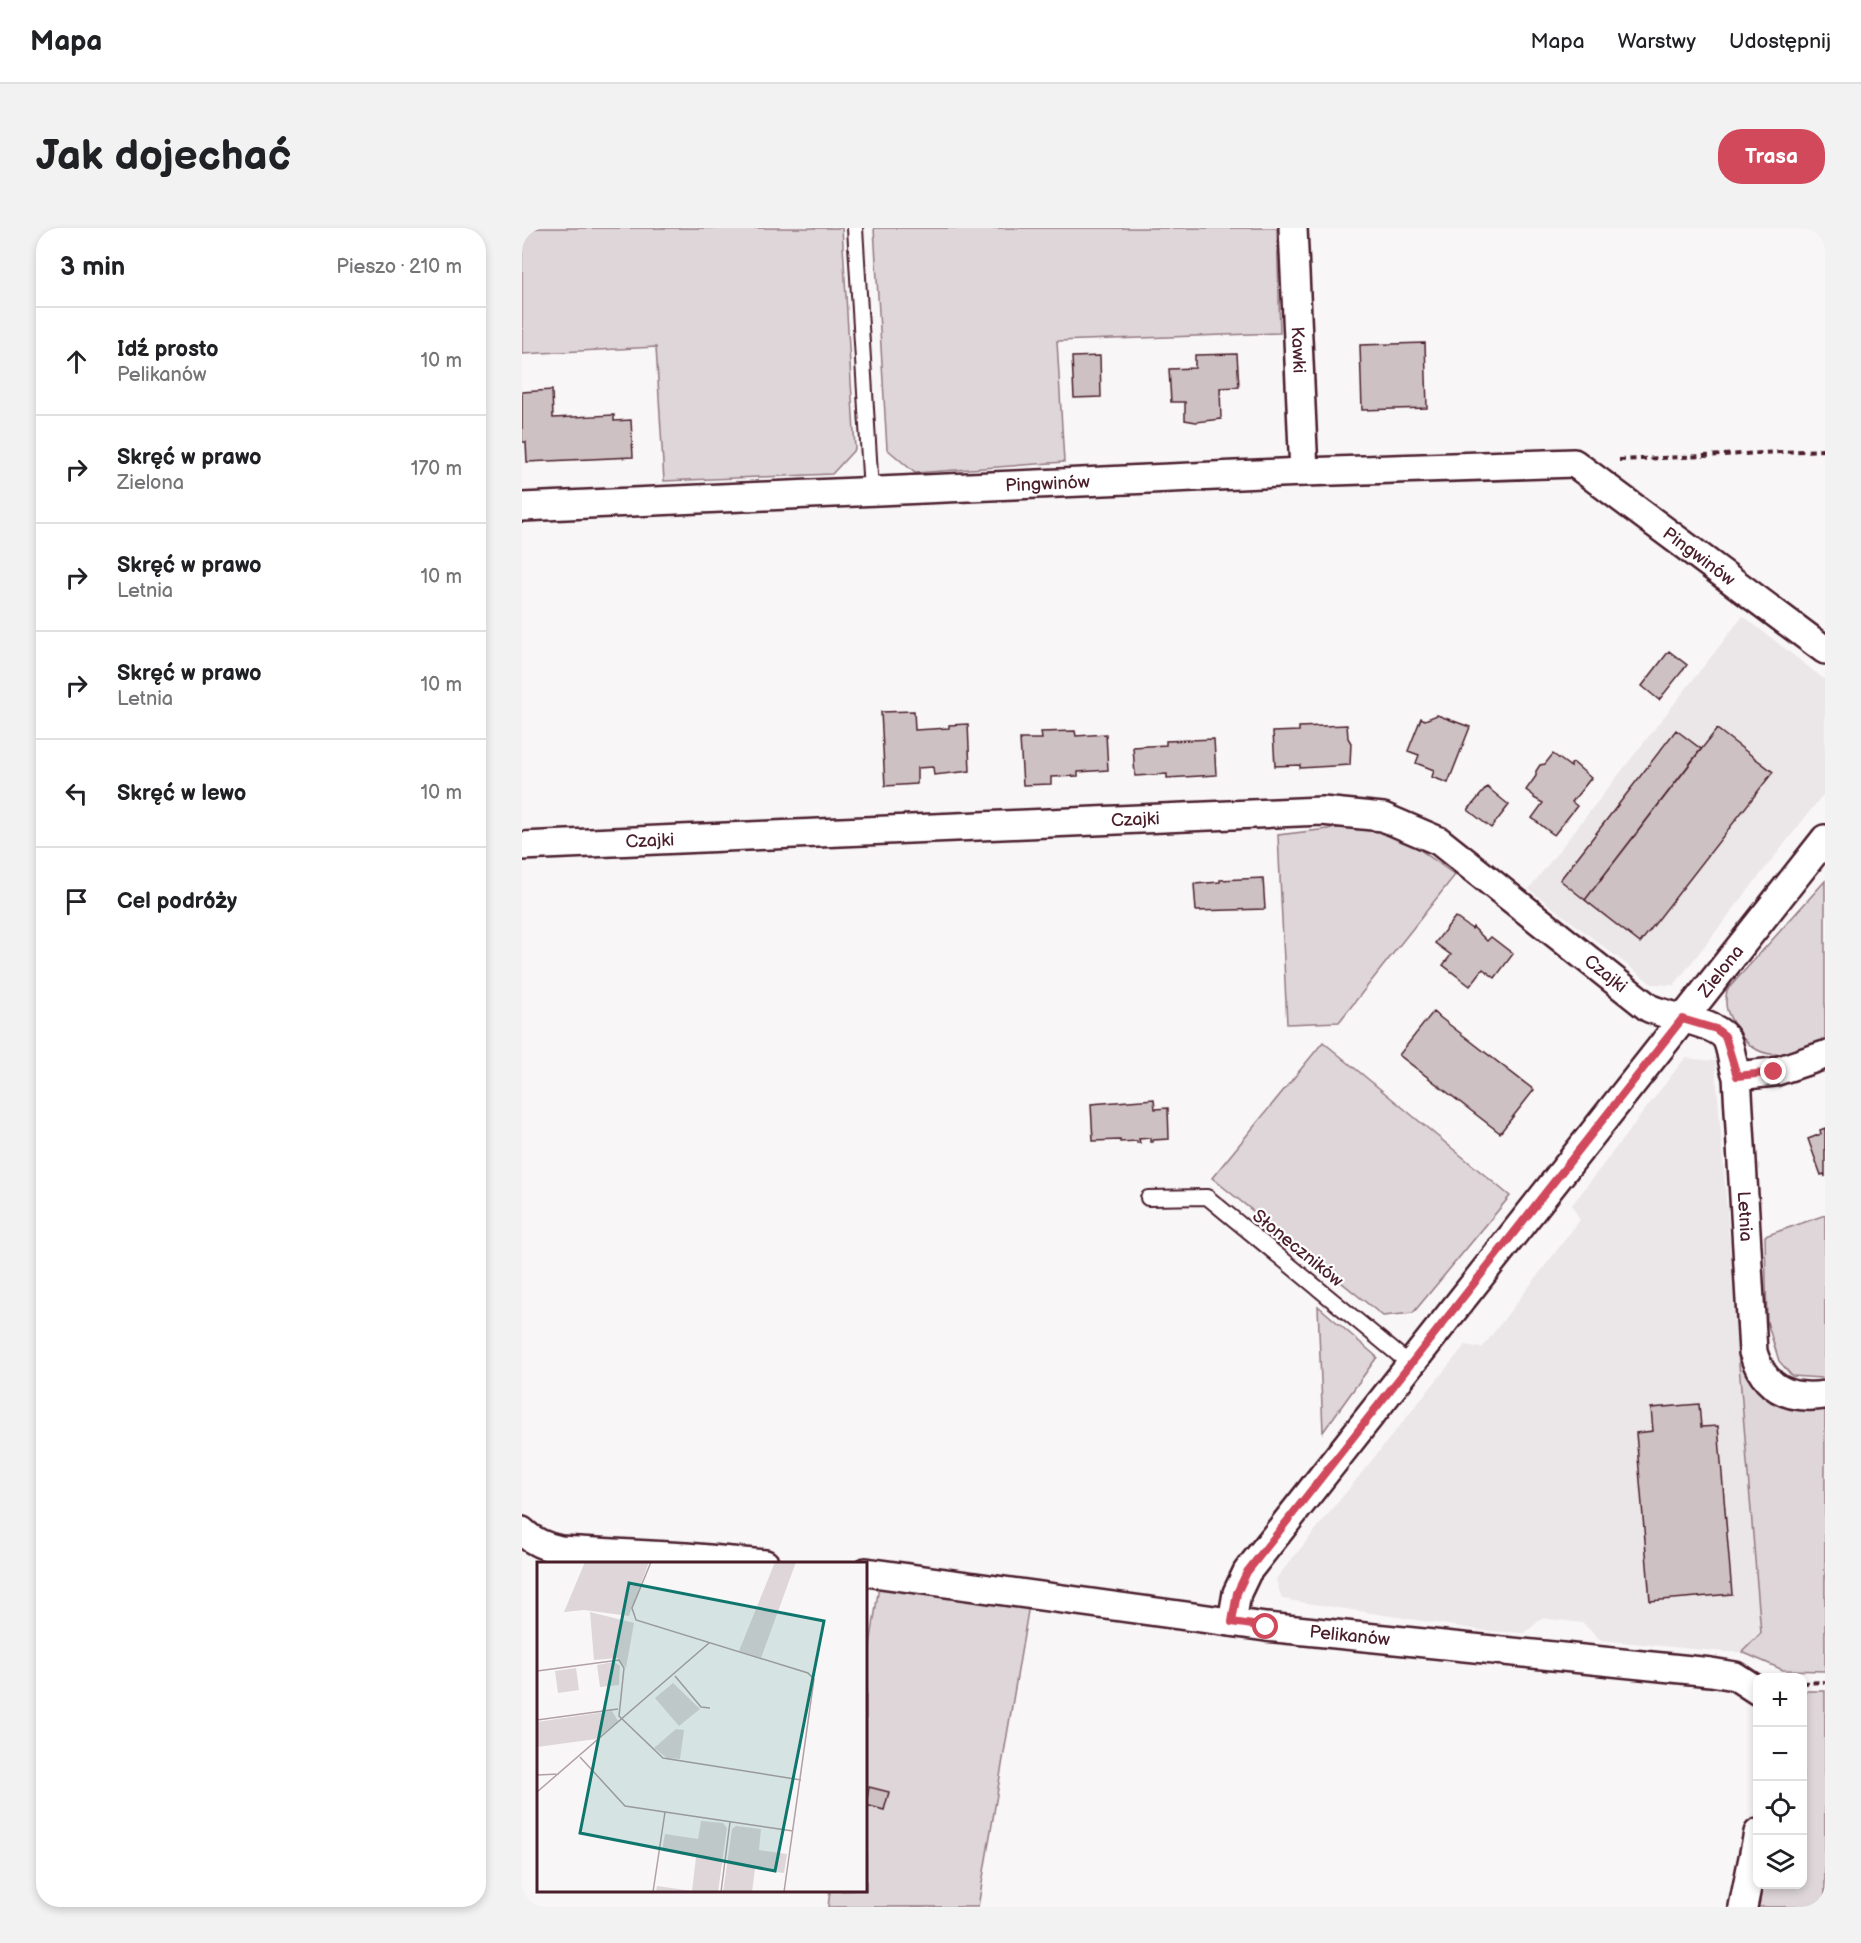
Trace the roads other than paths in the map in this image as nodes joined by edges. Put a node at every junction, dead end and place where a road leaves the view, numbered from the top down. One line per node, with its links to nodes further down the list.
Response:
1 (855, 228): 4 (lane)
2 (1293, 228): 3 (street, Kawki)
3 (1304, 472): 4 (street, Pingwinów); 6 (street, Pingwinów)
4 (871, 491): 5 (street, Pingwinów)
5 (522, 507)
6 (1825, 650)
7 (1825, 839): 9 (street, Zielona)
8 (522, 846): 9 (street, Czajki)
9 (1682, 1019): 11 (street, Letnia); 13 (street, Zielona)
10 (1825, 1055): 11 (street)
11 (1737, 1076): 14 (street, Letnia)
12 (1148, 1198): 13 (lane, Słoneczników)
13 (1411, 1365): 18 (street, Zielona)
14 (1825, 1395)
15 (525, 1534): 16 (street)
16 (752, 1562)
17 (867, 1572): 18 (street, Pelikanów)
18 (1232, 1622): 19 (street, Pelikanów)
19 (1753, 1688)
20 (1758, 1835): 21 (street)
21 (1743, 1907)

